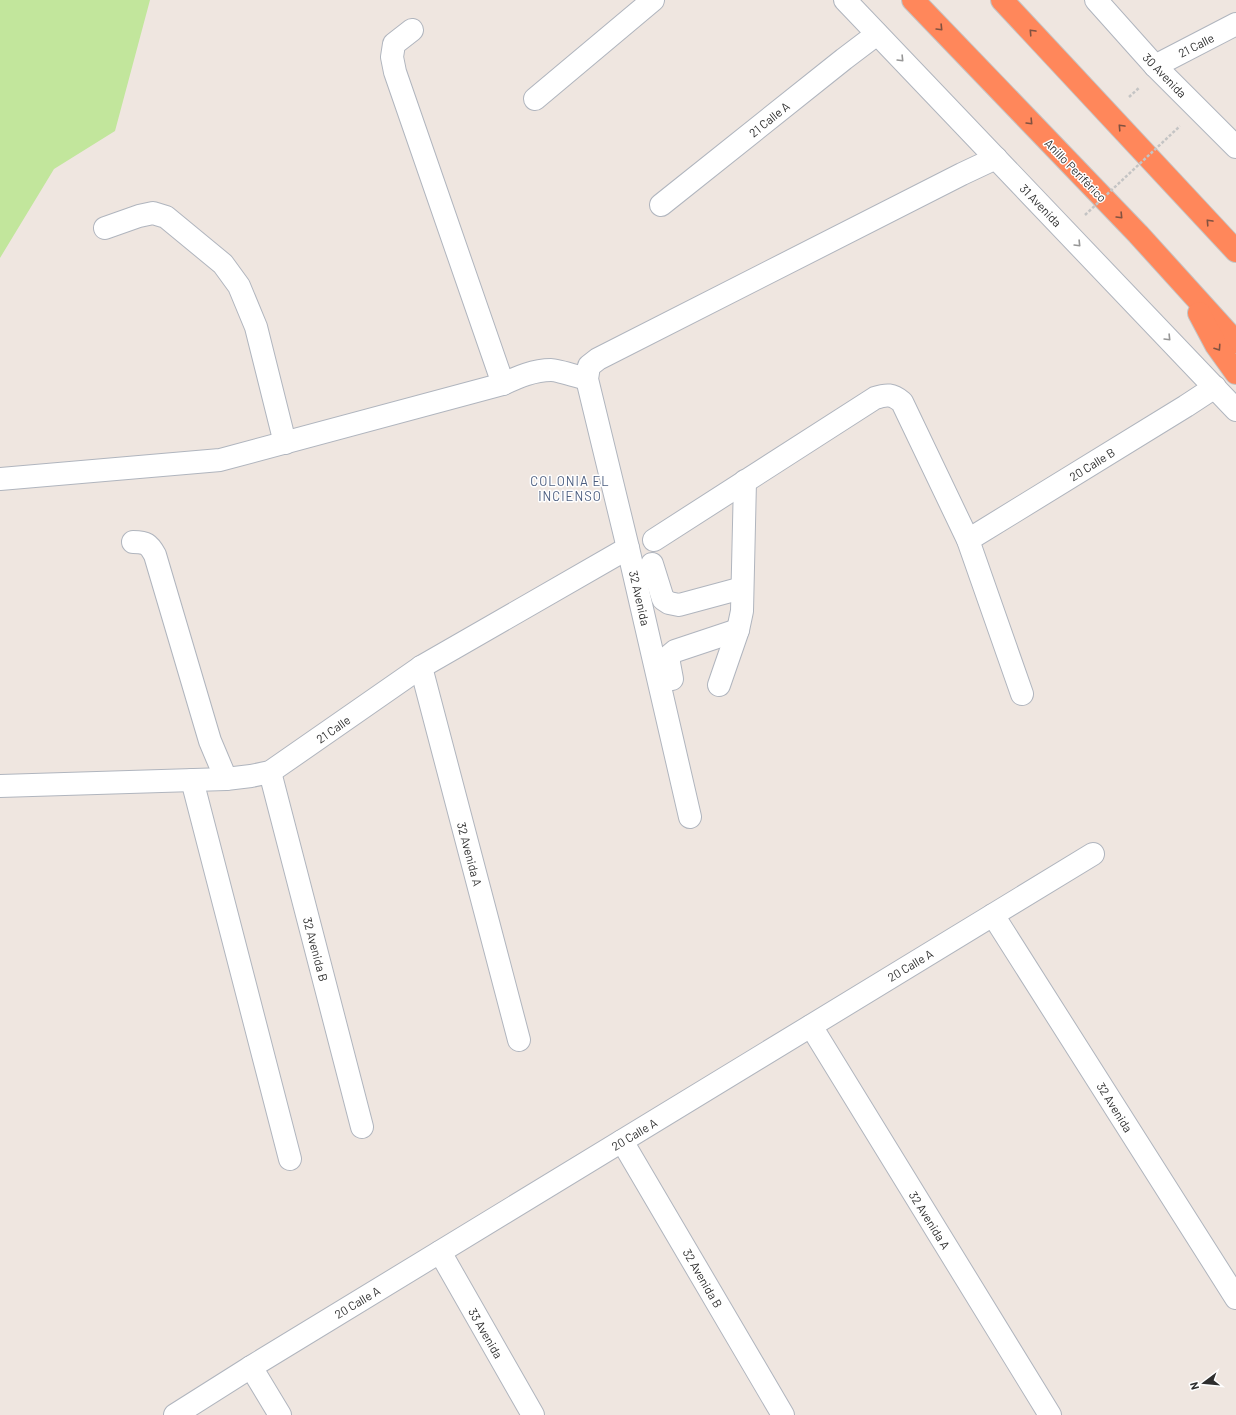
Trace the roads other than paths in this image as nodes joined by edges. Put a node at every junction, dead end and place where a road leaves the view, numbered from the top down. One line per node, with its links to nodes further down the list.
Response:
1 (653, 0): 10 (street)
2 (845, 0): 8 (street, 31 Avenida)
3 (913, 0): 16 (highway, Anillo Periférico, one-way to 16)
4 (1002, 0): 15 (highway, one-way to 4)
5 (1096, 0): 9 (street, 30 Avenida)
6 (1236, 24): 9 (street, 21 Calle)
7 (412, 30): 20 (street)
8 (877, 34): 12 (street, 31 Avenida, one-way to 12); 13 (street, 21 Calle A)
9 (1155, 66): 11 (street, 30 Avenida)
10 (535, 99)
11 (1236, 147)
12 (996, 158): 19 (street); 21 (street, 31 Avenida, one-way to 21)
13 (661, 204)
14 (105, 228): 23 (street)
15 (1236, 251)
16 (1187, 289): 17 (highway, Anillo Periférico); 18 (highway, one-way to 18)
17 (1236, 342)
18 (1236, 373)
19 (587, 379): 20 (street); 29 (street, 32 Avenida)
20 (503, 384): 23 (street)
21 (1215, 387): 22 (street, 31 Avenida); 27 (street, 20 Calle B)
22 (1236, 410)
23 (285, 443): 24 (street)
24 (0, 479)
25 (745, 481): 26 (street); 27 (street); 31 (street)
26 (654, 540)
27 (968, 540): 36 (street)
28 (133, 542): 38 (street)
29 (628, 548): 33 (street, 21 Calle); 41 (street, 32 Avenida)
30 (652, 564): 31 (street)
31 (742, 588): 32 (street)
32 (738, 630): 34 (street); 35 (street)
33 (421, 667): 37 (street, 21 Calle); 45 (street, 32 Avenida A)
34 (672, 679)
35 (719, 685)
36 (1022, 694)
37 (270, 772): 38 (street, 21 Calle); 46 (street, 32 Avenida B)
38 (226, 779): 39 (street, 21 Calle)
39 (192, 780): 40 (street, 21 Calle); 48 (street)
40 (0, 786)
41 (690, 817)
42 (1093, 854): 43 (street, 20 Calle A)
43 (993, 915): 44 (street, 20 Calle A); 50 (street, 32 Avenida)
44 (811, 1026): 47 (street, 20 Calle A); 56 (street, 32 Avenida A)
45 (519, 1040)
46 (362, 1126)
47 (622, 1141): 49 (street, 20 Calle A); 55 (street, 32 Avenida B)
48 (290, 1159)
49 (440, 1252): 51 (street, 20 Calle A); 54 (street, 33 Avenida)
50 (1236, 1298)
51 (251, 1367): 52 (street, 20 Calle A); 53 (street)
52 (175, 1415)
53 (280, 1415)
54 (532, 1415)
55 (783, 1415)
56 (1050, 1415)

